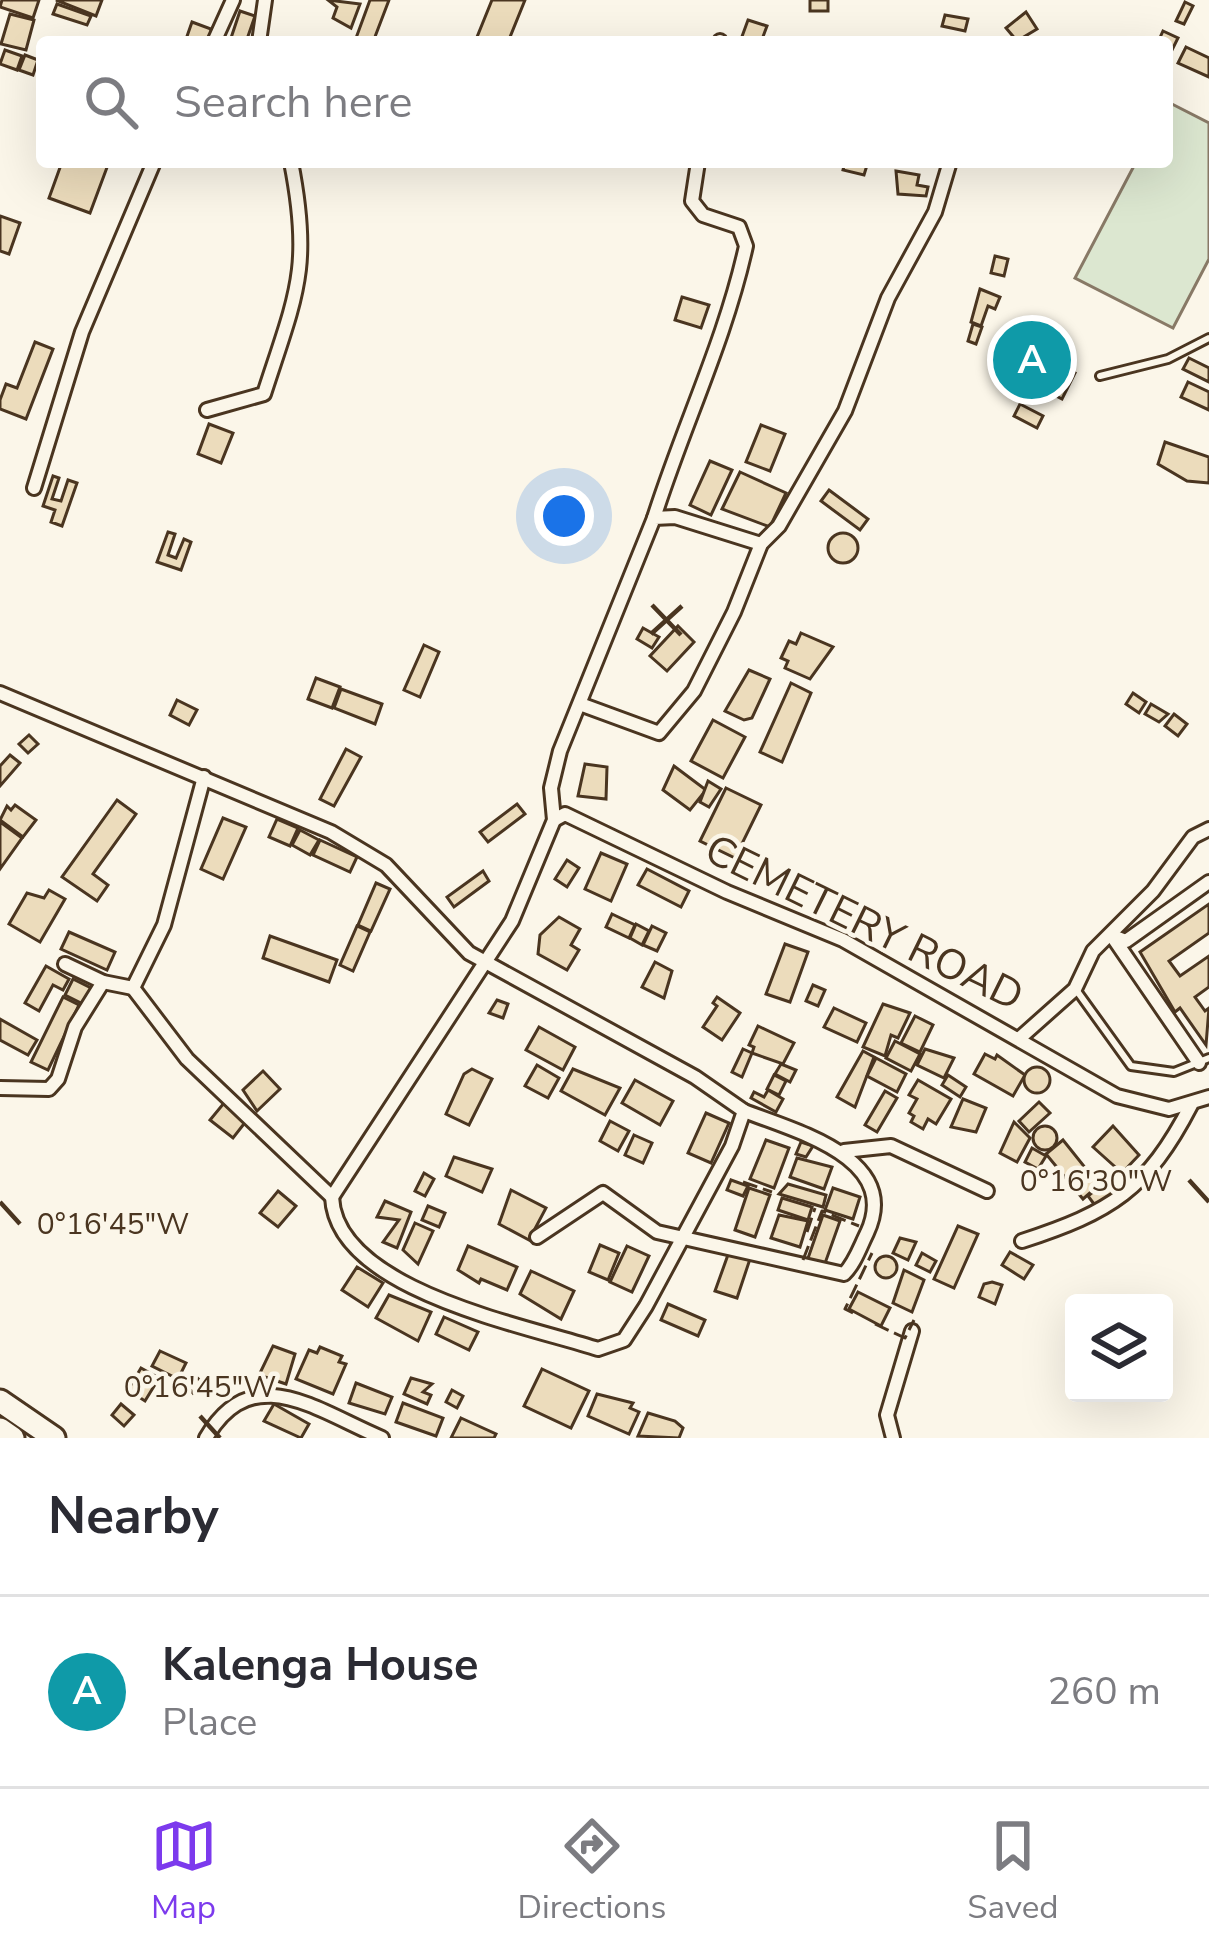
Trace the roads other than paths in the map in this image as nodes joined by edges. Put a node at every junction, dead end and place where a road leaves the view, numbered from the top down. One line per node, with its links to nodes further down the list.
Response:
1 (233, 0): 3 (street)
2 (265, 0): 4 (street)
3 (217, 36)
4 (260, 36)
5 (151, 168): 12 (street)
6 (293, 168): 11 (street)
7 (697, 168): 13 (street)
8 (948, 168): 14 (street)
9 (1209, 338): 10 (lane)
10 (1100, 376)
11 (207, 410)
12 (34, 488)
13 (654, 518): 14 (street); 16 (street)
14 (760, 544): 16 (street)
15 (0, 693): 17 (street)
16 (580, 704): 18 (street)
17 (204, 777): 22 (street); 25 (street)
18 (554, 820): 22 (street); 27 (street, CEMETERY ROAD)
19 (1209, 829): 21 (street)
20 (1209, 882): 21 (street)
21 (1112, 935): 26 (street); 28 (street)
22 (484, 963): 32 (street); 35 (street)
23 (65, 964): 24 (street)
24 (103, 982): 25 (street); 29 (street)
25 (134, 988): 35 (street)
26 (1075, 988): 27 (street); 28 (lane)
27 (1021, 1036): 31 (street, CEMETERY ROAD)
28 (1204, 1061)
29 (0, 1088)
30 (1209, 1097): 31 (street, CEMETERY ROAD)
31 (1191, 1105): 38 (street)
32 (744, 1111): 33 (street); 36 (street)
33 (844, 1151): 34 (street); 36 (street)
34 (987, 1191)
35 (332, 1197): 36 (street)
36 (682, 1234): 37 (street)
37 (537, 1237)
38 (1022, 1241)
39 (912, 1330): 46 (street)
40 (0, 1401): 43 (highway)
41 (0, 1429): 42 (highway)
42 (13, 1438)
43 (54, 1438)
44 (206, 1438): 45 (street)
45 (382, 1438)
46 (893, 1438)

